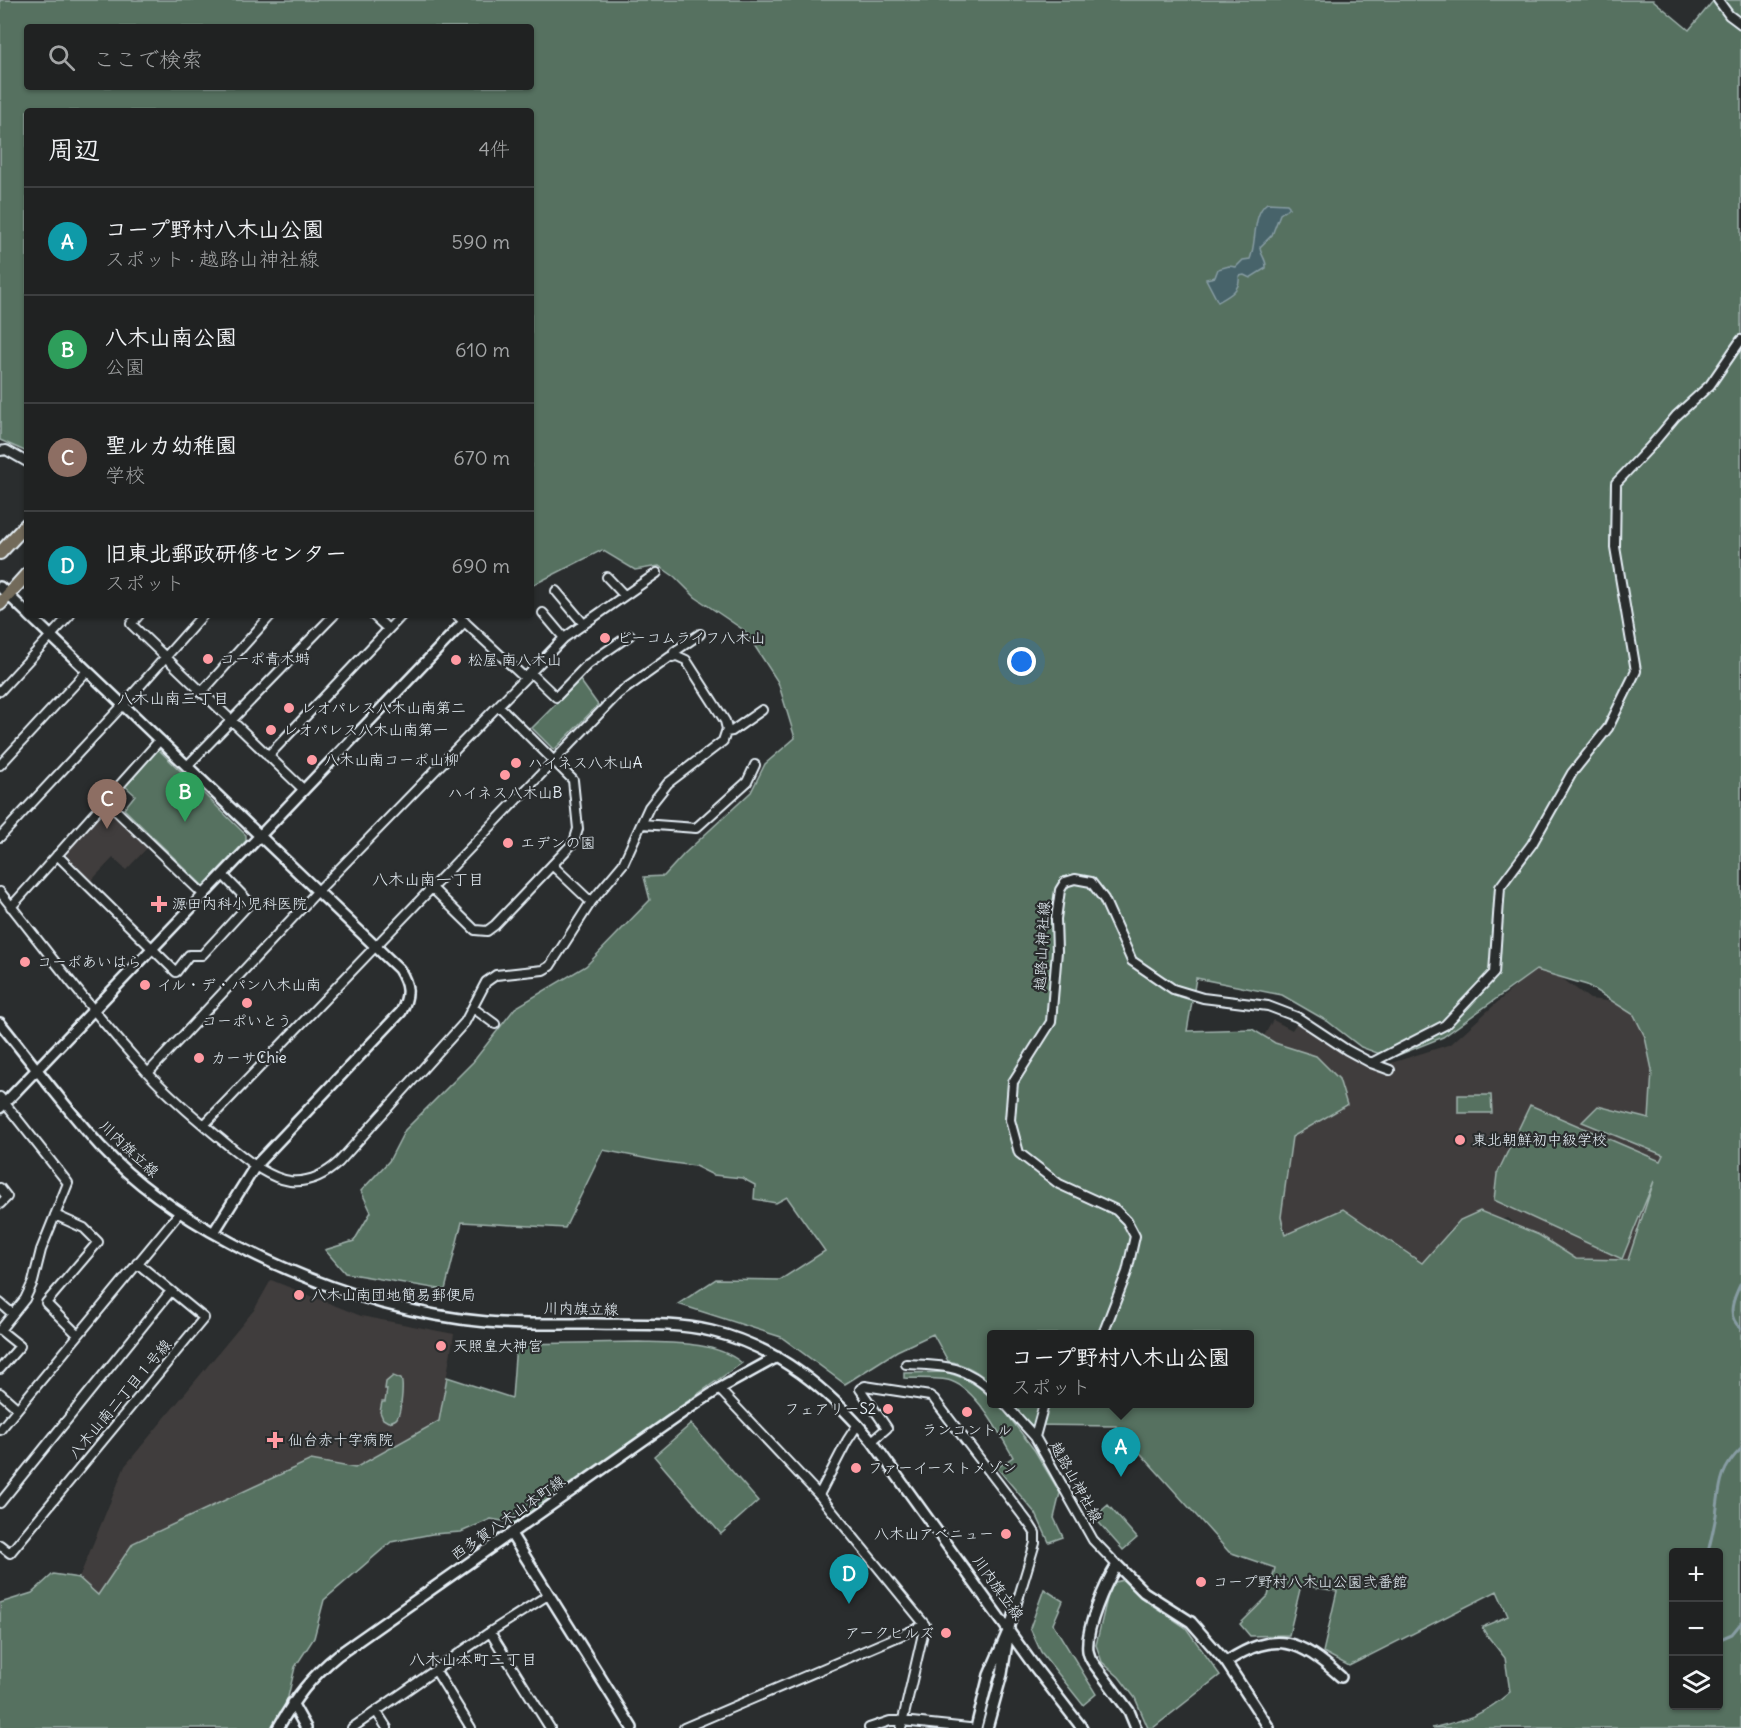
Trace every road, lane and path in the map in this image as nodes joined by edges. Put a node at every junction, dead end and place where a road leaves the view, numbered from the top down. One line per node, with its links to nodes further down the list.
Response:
1 (1718, 0): 2 (street)
2 (1741, 24)
3 (1741, 340): 68 (street)
4 (0, 451): 5 (street)
5 (24, 460)
6 (24, 528): 7 (main road)
7 (0, 553)
8 (657, 573): 13 (street)
9 (24, 577): 12 (main road)
10 (607, 577): 13 (street)
11 (556, 591): 25 (street)
12 (3, 595): 14 (street)
13 (624, 595): 25 (street)
14 (24, 611)
15 (543, 613): 30 (street)
16 (32, 618): 29 (street)
17 (67, 618): 29 (street)
18 (136, 618): 32 (street)
19 (200, 618): 32 (street)
20 (268, 618): 36 (street)
21 (331, 618): 40 (street)
22 (376, 618): 26 (street)
23 (399, 618): 26 (street)
24 (461, 619): 34 (street); 48 (street)
25 (583, 623): 30 (street)
26 (388, 629): 43 (street)
27 (700, 634): 31 (street)
28 (630, 635): 34 (street)
29 (51, 636): 33 (street); 35 (street)
30 (564, 638): 34 (street)
31 (673, 657): 41 (street); 44 (street)
32 (165, 658): 36 (street); 37 (street)
33 (87, 671): 37 (street); 45 (street)
34 (528, 675): 38 (street)
35 (0, 691)
36 (201, 693): 40 (street)
37 (123, 705): 42 (street); 52 (street)
38 (499, 706): 44 (street); 57 (street)
39 (762, 710): 41 (street)
40 (231, 722): 43 (street); 47 (street)
41 (726, 732): 50 (street)
42 (160, 740): 47 (street); 49 (street)
43 (268, 756): 48 (street)
44 (553, 760): 54 (street); 56 (street)
45 (0, 765)
46 (755, 765): 50 (street)
47 (187, 766): 51 (street)
48 (304, 790): 51 (street)
49 (106, 801): 53 (street); 59 (street)
50 (642, 824): 60 (street)
51 (261, 835): 55 (street); 57 (street)
52 (0, 837)
53 (57, 855): 61 (street); 63 (street)
54 (552, 865): 56 (street); 60 (street)
55 (223, 875): 59 (street); 63 (street)
56 (432, 888): 62 (street)
57 (319, 891): 62 (street); 71 (street)
58 (0, 892): 61 (street)
59 (204, 895): 63 (street)
60 (591, 902): 64 (street)
61 (11, 907): 65 (street)
62 (375, 946): 73 (street); 74 (street)
63 (153, 948): 65 (street)
64 (473, 1008): 67 (street); 74 (street)
65 (94, 1009): 69 (street); 71 (street)
66 (0, 1023): 69 (street, 川内旗立線)
67 (495, 1024)
68 (1371, 1063): 70 (street, 越路山神社線); 85 (street, 越路山神社線)
69 (37, 1068): 72 (street); 77 (street, 川内旗立線)
70 (1390, 1070)
71 (148, 1073): 73 (street)
72 (2, 1102): 78 (street)
73 (204, 1125): 74 (street)
74 (256, 1165): 79 (street)
75 (0, 1188): 76 (street)
76 (0, 1204)
77 (180, 1212): 79 (street, 川内旗立線); 80 (street)
78 (55, 1215): 83 (street); 86 (street)
79 (214, 1232): 87 (street, 川内旗立線)
80 (137, 1263): 81 (street, 八木山南二丁目１号線); 86 (street)
81 (171, 1291): 101 (street); 103 (street, 八木山南二丁目１号線)
82 (0, 1303): 83 (street)
83 (13, 1314): 84 (street)
84 (0, 1330): 89 (street)
85 (1104, 1330)
86 (78, 1335): 93 (street)
87 (777, 1357): 91 (street, 西多賀八木山本町線); 96 (street, 川内旗立線)
88 (906, 1364): 90 (street)
89 (0, 1369)
90 (987, 1386)
91 (719, 1389): 100 (street); 102 (street, 西多賀八木山本町線)
92 (0, 1393): 93 (street)
93 (17, 1408): 97 (street)
94 (1009, 1408): 98 (street)
95 (1043, 1408): 98 (street, 越路山神社線)
96 (858, 1424): 99 (street, 川内旗立線); 100 (street)
97 (0, 1430)
98 (1035, 1437): 104 (street, 越路山神社線)
99 (872, 1441): 107 (street, 川内旗立線); 107 (street)
100 (819, 1496): 106 (street)
101 (0, 1503)
102 (511, 1534): 105 (street); 112 (street, 西多賀八木山本町線)
103 (0, 1545)
104 (1117, 1565): 109 (street); 128 (street)
105 (548, 1595): 108 (street); 121 (street)
106 (925, 1625): 114 (street); 122 (street)
107 (1009, 1629): 125 (street); 126 (street); 127 (street, 川内旗立線)
108 (490, 1632): 110 (street); 120 (street)
109 (1226, 1662): 111 (street); 129 (street)
110 (436, 1671): 113 (street); 119 (street)
111 (1341, 1677)
112 (292, 1703): 115 (street, 西多賀八木山本町線); 116 (street)
113 (376, 1711): 117 (street); 118 (street)
114 (901, 1724): 123 (street); 124 (street)
115 (278, 1728)
116 (306, 1728)
117 (352, 1728)
118 (387, 1728)
119 (471, 1728)
120 (550, 1728)
121 (632, 1728)
122 (684, 1728)
123 (868, 1728)
124 (969, 1728)
125 (976, 1728)
126 (987, 1728)
127 (1082, 1728)
128 (1136, 1728)
129 (1269, 1728)

